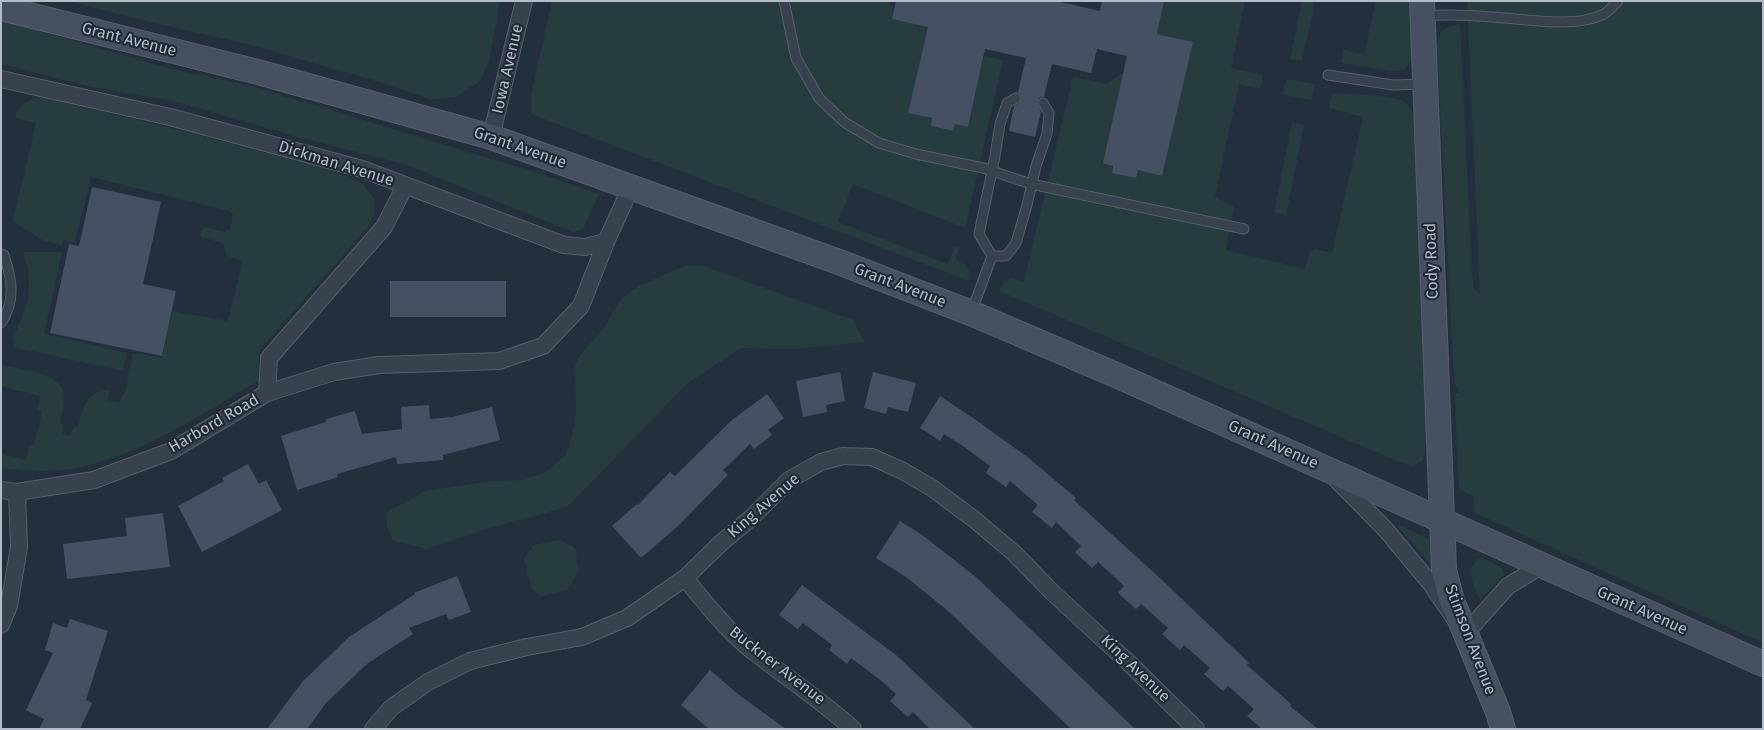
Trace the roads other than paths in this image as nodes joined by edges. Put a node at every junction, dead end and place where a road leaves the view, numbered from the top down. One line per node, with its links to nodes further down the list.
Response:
1 (524, 1): 11 (street, Iowa Avenue)
2 (784, 1): 12 (lane)
3 (1618, 1): 5 (lane)
4 (1, 8): 11 (main road, Grant Avenue)
5 (1422, 8): 8 (main road, Cody Road)
6 (1328, 75): 8 (lane)
7 (1, 79): 14 (street, Dickman Avenue)
8 (1425, 84): 25 (main road, Cody Road)
9 (1016, 98): 12 (lane)
10 (1043, 103): 13 (lane)
11 (491, 137): 15 (main road, Grant Avenue)
12 (992, 171): 13 (lane); 19 (lane)
13 (1031, 184): 16 (lane); 19 (lane)
14 (405, 186): 17 (street, Dickman Avenue); 22 (street, Harbord Road)
15 (631, 187): 17 (street); 20 (main road, Grant Avenue)
16 (1244, 230)
17 (606, 242): 22 (street)
18 (1, 254): 21 (lane)
19 (992, 256): 20 (lane)
20 (971, 313): 23 (main road, Grant Avenue)
21 (1, 323)
22 (267, 393): 24 (street, Harbord Road)
23 (1325, 468): 25 (main road, Grant Avenue); 29 (street)
24 (9, 491): 28 (street)
25 (1442, 520): 26 (main road, Grant Avenue); 29 (main road, Stimson Avenue)
26 (1541, 566): 29 (street); 30 (main road, Grant Avenue)
27 (685, 578): 31 (street, King Avenue); 32 (street, Buckner Avenue); 33 (street, King Avenue)
28 (1, 625)
29 (1465, 634): 34 (main road, Stimson Avenue)
30 (1763, 664)
31 (373, 729)
32 (853, 729)
33 (1196, 729)
34 (1503, 729)

